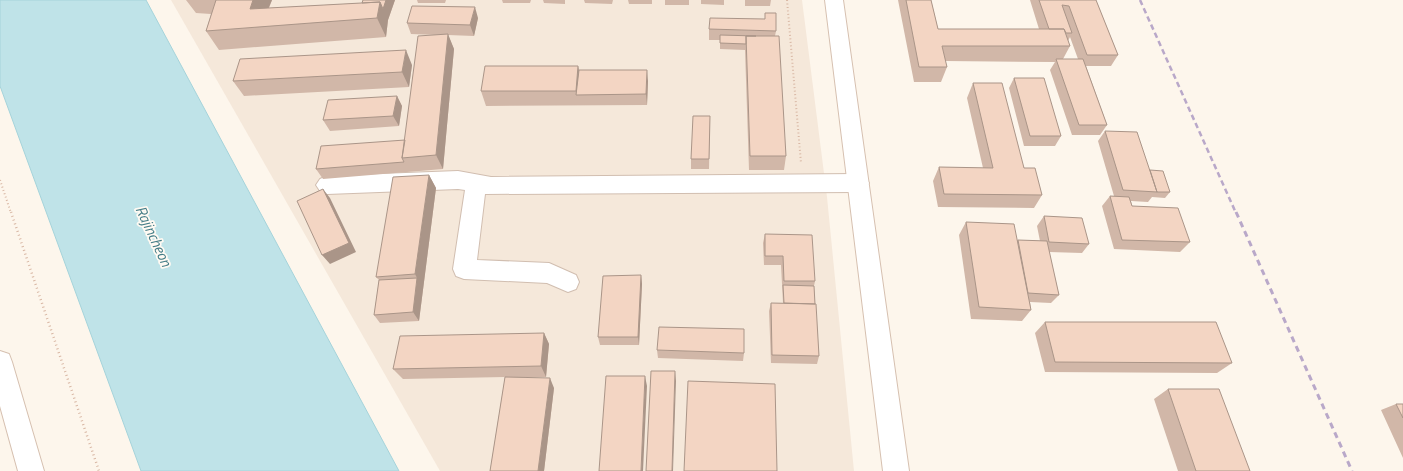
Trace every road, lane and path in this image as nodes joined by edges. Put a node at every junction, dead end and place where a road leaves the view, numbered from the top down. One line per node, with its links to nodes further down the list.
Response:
1 (787, 0): 4 (path)
2 (834, 0): 5 (street)
3 (0, 180): 11 (path)
4 (803, 183): 5 (street); 6 (street)
5 (858, 183): 12 (street)
6 (476, 184): 7 (street); 8 (street)
7 (327, 185)
8 (568, 282)
9 (0, 362): 10 (street)
10 (31, 471)
11 (99, 471)
12 (896, 471)

